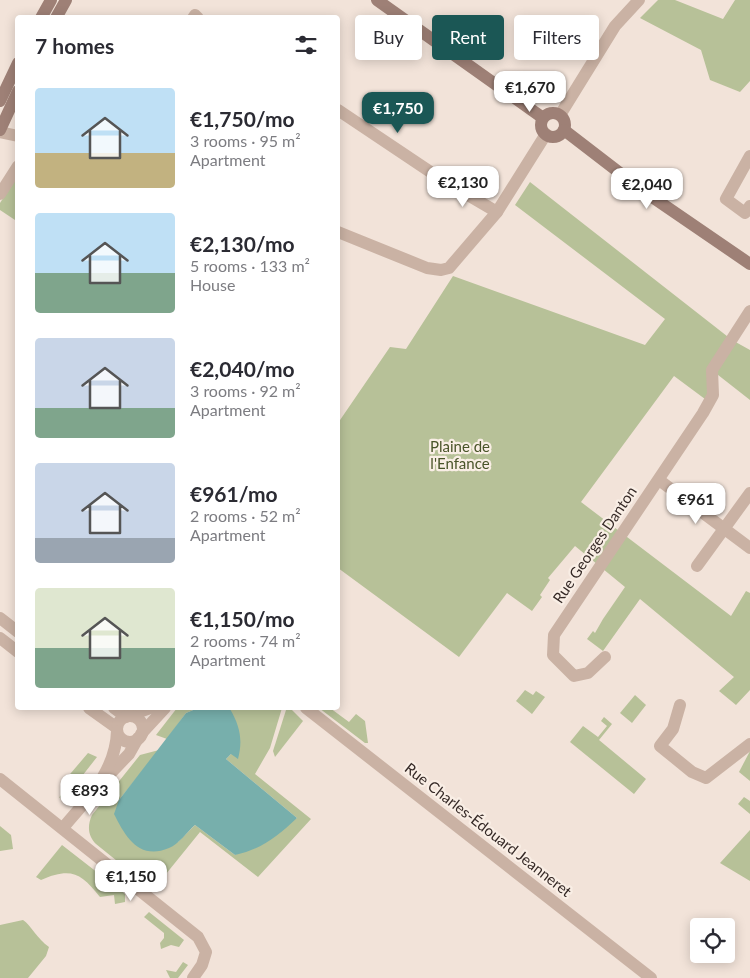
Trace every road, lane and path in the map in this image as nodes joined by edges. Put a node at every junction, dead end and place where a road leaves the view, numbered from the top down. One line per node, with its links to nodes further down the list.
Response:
1 (51, 0): 5 (street)
2 (66, 0): 6 (street)
3 (377, 0): 12 (street)
4 (639, 0): 11 (street)
5 (43, 15)
6 (58, 15)
7 (15, 69): 9 (street)
8 (15, 98): 14 (street)
9 (0, 101)
10 (340, 111): 21 (street)
11 (560, 115): 12 (street); 13 (street)
12 (543, 118): 15 (street)
13 (564, 130): 15 (street); 23 (street)
14 (0, 131): 16 (street)
15 (546, 134): 21 (street)
16 (15, 135)
17 (750, 156): 20 (street)
18 (15, 171): 19 (street)
19 (0, 194)
20 (750, 206)
21 (497, 212): 22 (street)
22 (340, 233)
23 (750, 264)
24 (750, 310): 25 (street, Rue Georges Danton)
25 (659, 480): 27 (street); 34 (street, Rue Georges Danton)
26 (750, 493): 27 (street)
27 (723, 528): 28 (street); 29 (street)
28 (750, 548)
29 (697, 566)
30 (0, 618): 31 (street)
31 (15, 630)
32 (0, 638): 33 (street)
33 (15, 650)
34 (605, 657)
35 (680, 705): 44 (street)
36 (92, 710): 42 (street)
37 (117, 710): 41 (street)
38 (144, 710): 41 (street)
39 (163, 710): 43 (street)
40 (309, 710): 49 (street, Rue Charles-Édouard Jeanneret)
41 (127, 716): 42 (street); 43 (street)
42 (117, 730): 43 (street); 46 (street)
43 (140, 736): 46 (street)
44 (750, 744)
45 (0, 779): 47 (street)
46 (97, 786): 47 (street)
47 (62, 828): 48 (street)
48 (193, 978)
49 (651, 978)

